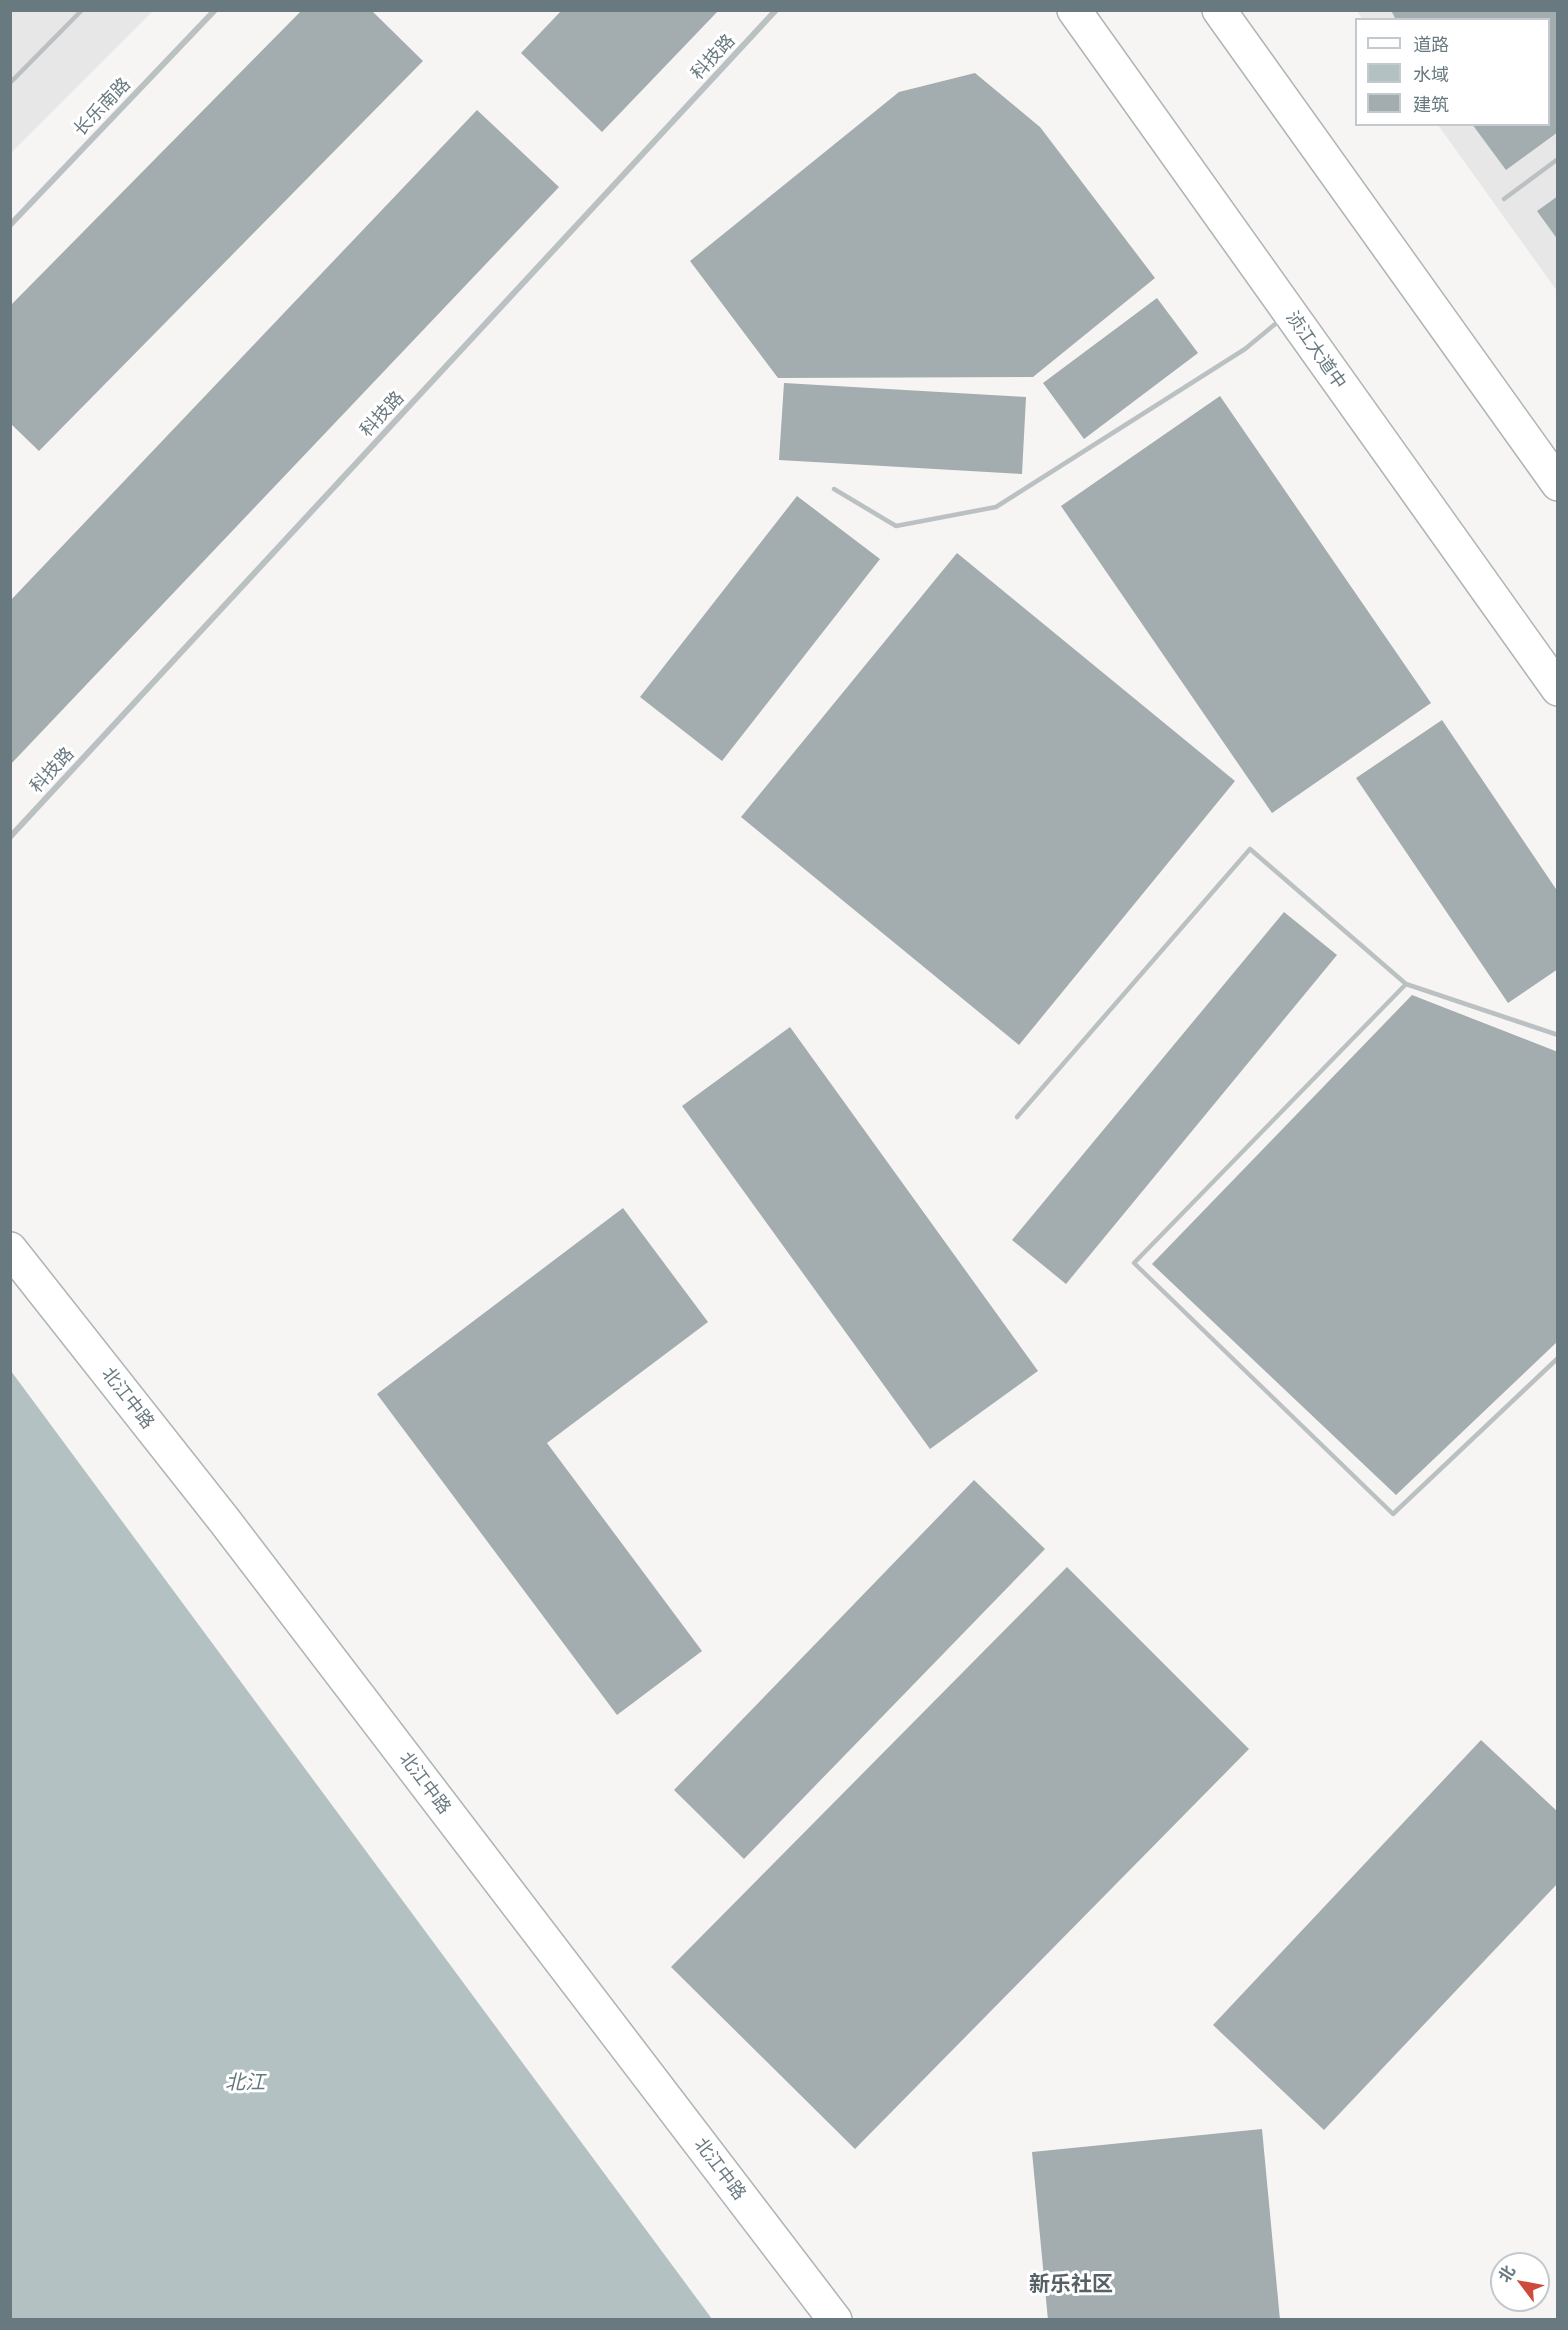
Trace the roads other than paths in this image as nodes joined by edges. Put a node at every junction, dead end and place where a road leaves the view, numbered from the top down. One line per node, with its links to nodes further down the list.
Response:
1 (82, 10): 6 (lane)
2 (215, 10): 9 (street, 长乐南路)
3 (776, 10): 14 (street, 科技路)
4 (1074, 10): 10 (main road, 浈江大道中)
5 (1219, 10): 11 (main road)
6 (10, 83)
7 (1557, 159): 8 (lane)
8 (1504, 199)
9 (10, 225)
10 (1289, 312): 12 (lane); 13 (main road, 浈江大道中)
11 (1557, 484)
12 (834, 489)
13 (1557, 689)
14 (10, 837)
15 (1406, 984): 16 (lane); 17 (lane); 19 (lane)
16 (1557, 1035)
17 (1017, 1117)
18 (10, 1249): 20 (main road, 北江中路)
19 (1557, 1358)
20 (835, 2319)

